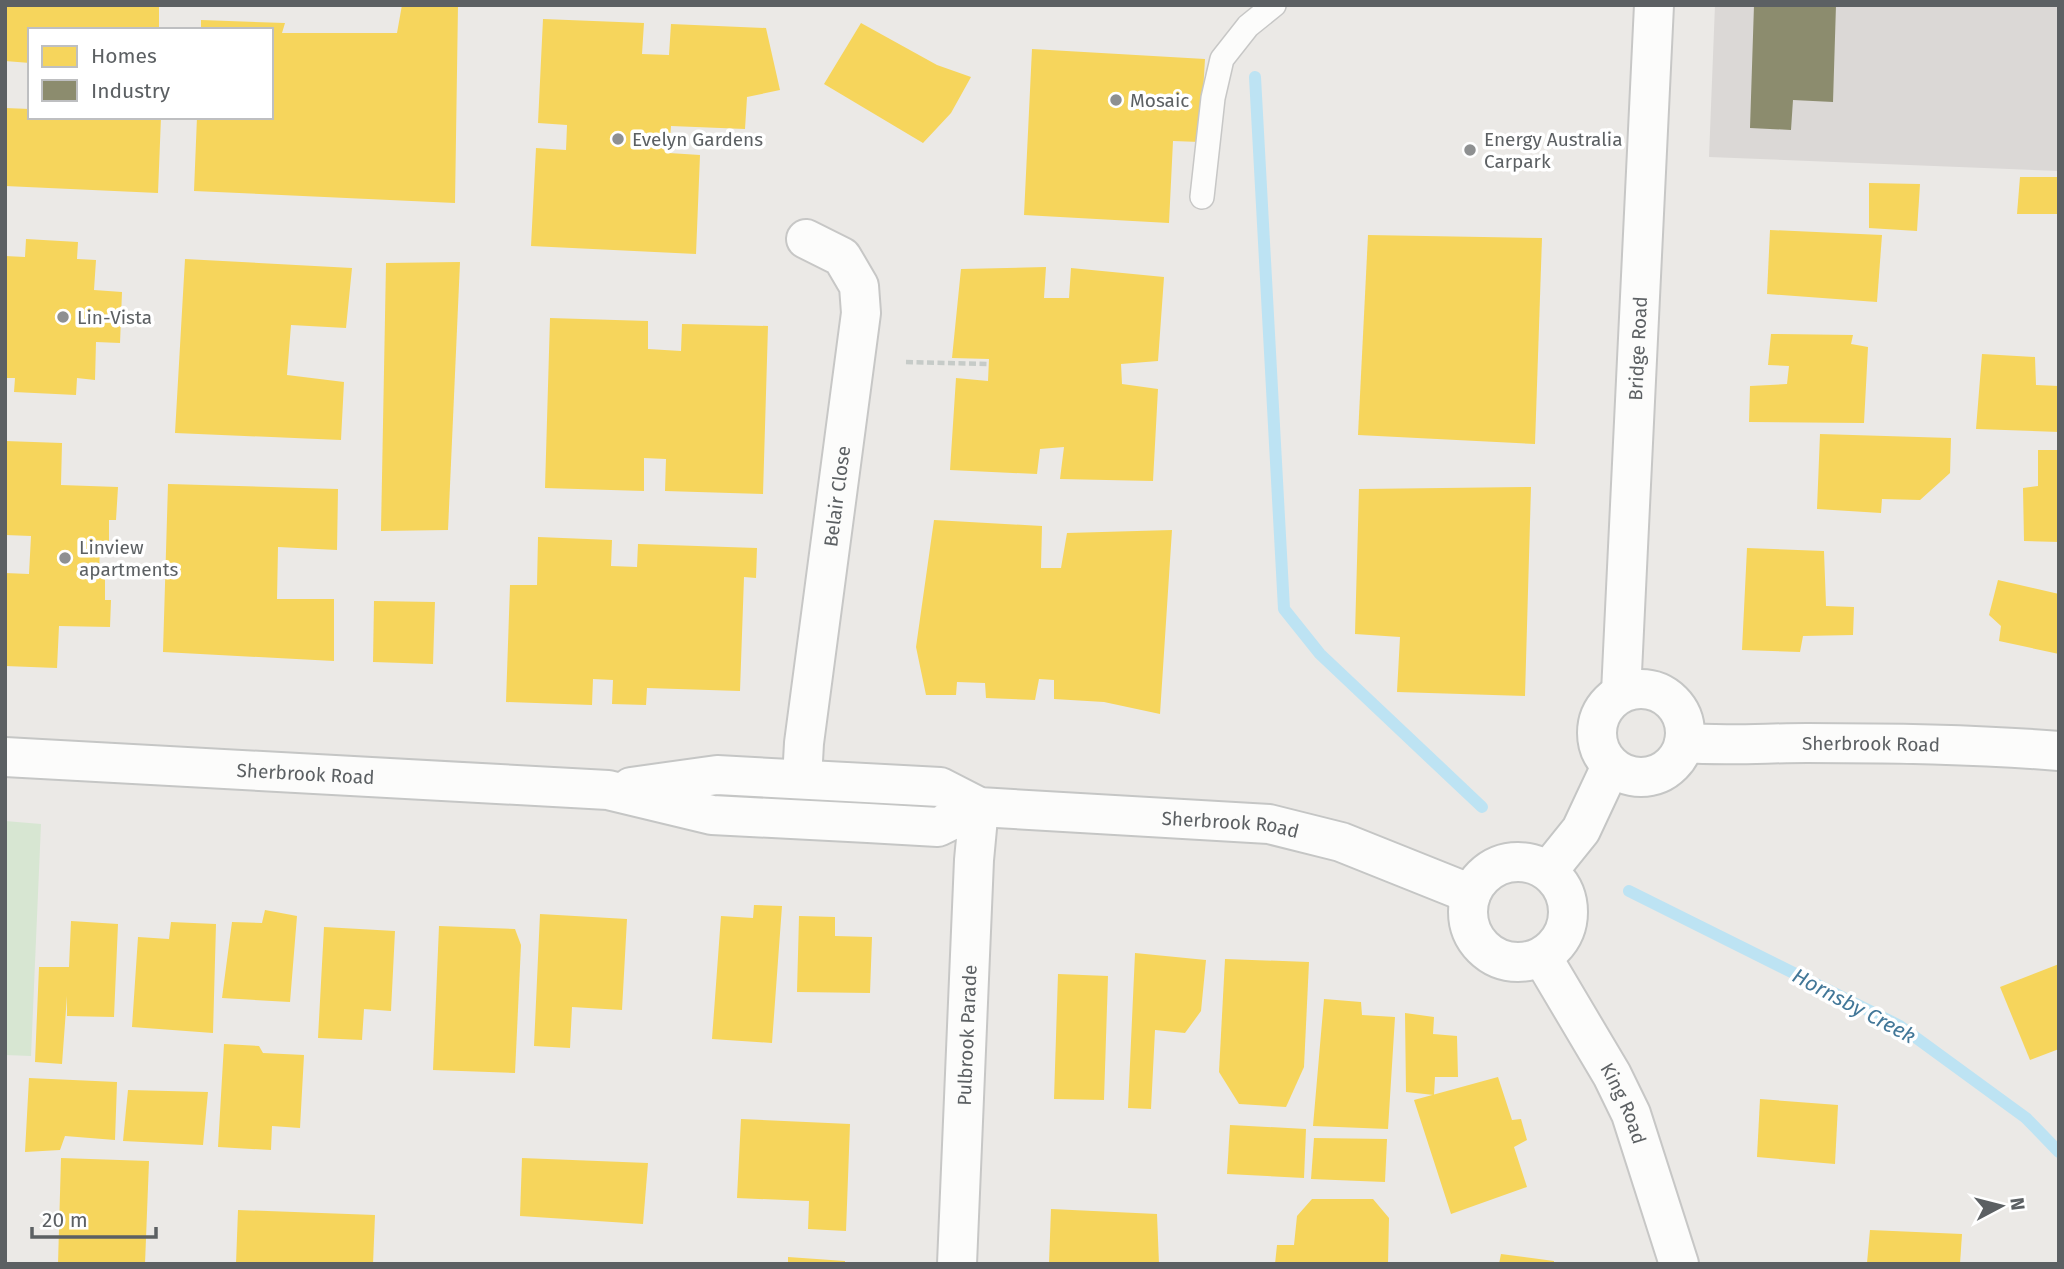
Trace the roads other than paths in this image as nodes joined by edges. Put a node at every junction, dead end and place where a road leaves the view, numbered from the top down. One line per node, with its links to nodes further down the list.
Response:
1 (1274, 5): 3 (lane)
2 (1654, 5): 5 (main road, Bridge Road)
3 (1202, 197)
4 (806, 239): 10 (main road, Belair Close)
5 (1621, 693): 6 (main road); 9 (main road)
6 (1684, 743): 7 (main road, Sherbrook Road); 9 (main road)
7 (2059, 751)
8 (5, 757): 11 (main road, Sherbrook Road)
9 (1611, 766): 13 (main road)
10 (802, 779): 11 (main road, Sherbrook Road); 12 (main road, Sherbrook Road)
11 (608, 790): 12 (main road, Sherbrook Road)
12 (979, 807): 14 (main road, Sherbrook Road); 16 (main road, Pulbrook Parade)
13 (1548, 872): 14 (main road); 15 (main road)
14 (1471, 894): 15 (main road)
15 (1542, 957): 17 (main road, King Road)
16 (957, 1264)
17 (1679, 1264)

